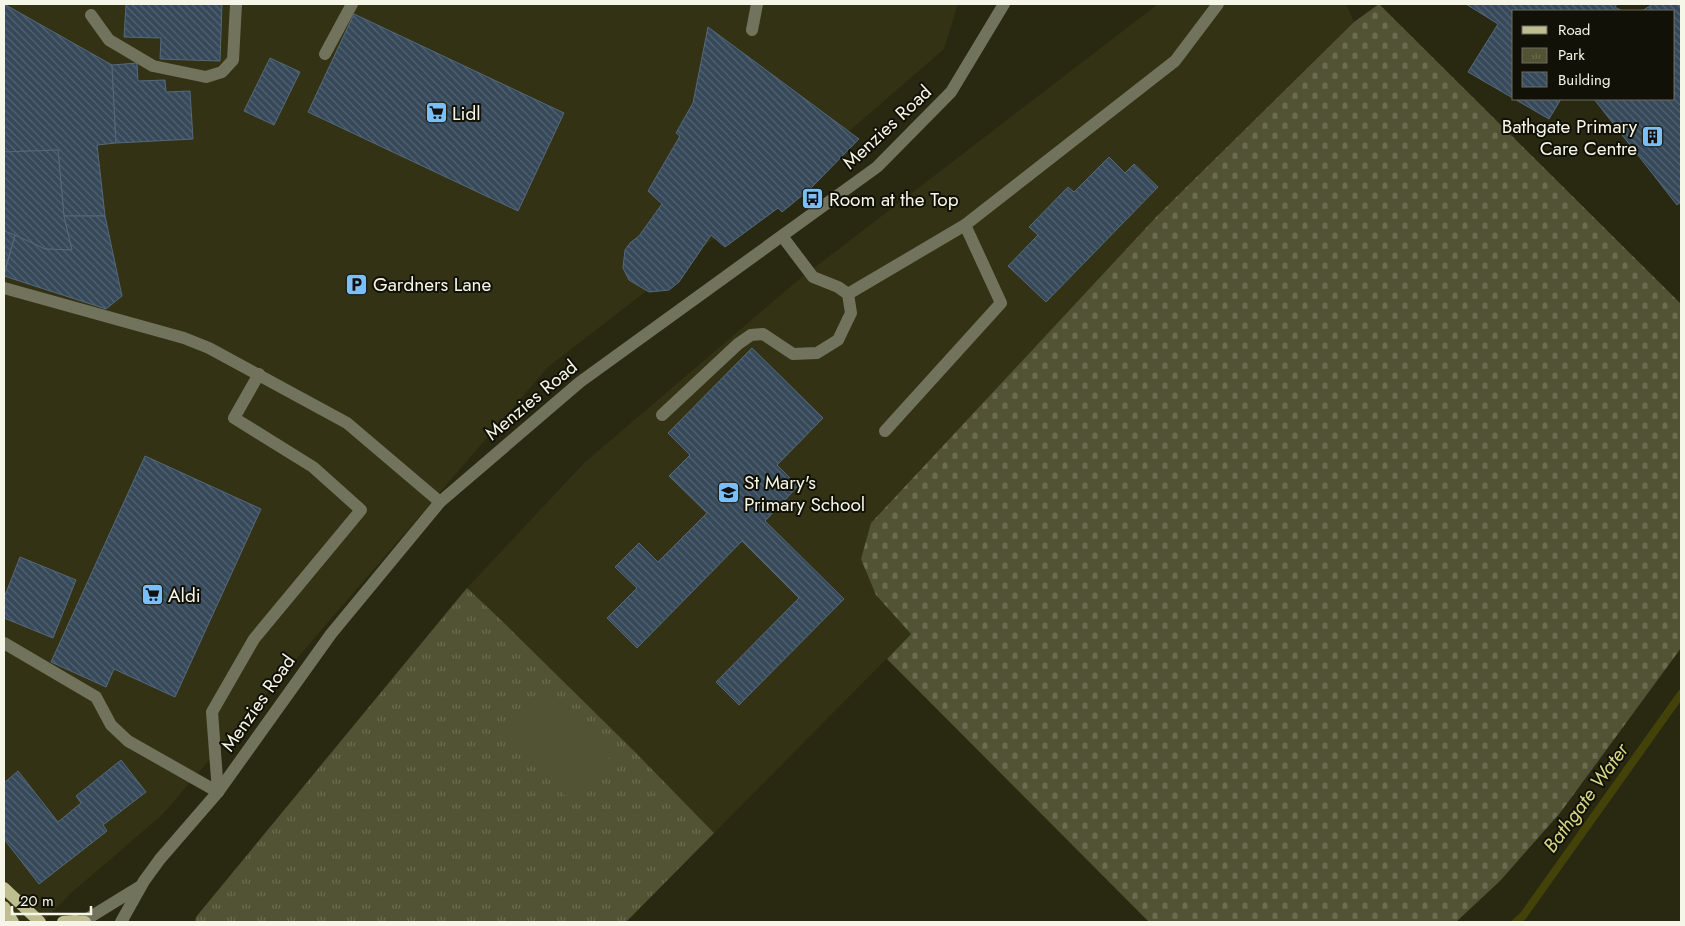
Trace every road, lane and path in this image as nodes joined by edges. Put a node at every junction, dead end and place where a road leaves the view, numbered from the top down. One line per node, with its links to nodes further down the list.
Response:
1 (236, 4): 6 (street)
2 (352, 4): 8 (street)
3 (757, 4): 7 (street)
4 (1004, 4): 10 (street, Menzies Road)
5 (1218, 4): 9 (street)
6 (91, 15)
7 (752, 30)
8 (325, 54)
9 (965, 225): 12 (street); 15 (street)
10 (782, 236): 12 (street); 16 (street, Menzies Road)
11 (4, 288): 13 (street)
12 (848, 294): 14 (street)
13 (259, 374): 16 (street); 18 (street)
14 (662, 415)
15 (885, 431)
16 (440, 502): 18 (street, Menzies Road)
17 (4, 643): 18 (street)
18 (218, 792): 19 (street, Menzies Road)
19 (139, 887): 25 (street, Menzies Road); 26 (street, Menzies Road)
20 (4, 888): 23 (main road)
21 (4, 907): 22 (main road)
22 (13, 922)
23 (40, 922)
24 (63, 922): 25 (main road)
25 (83, 922)
26 (121, 922)

